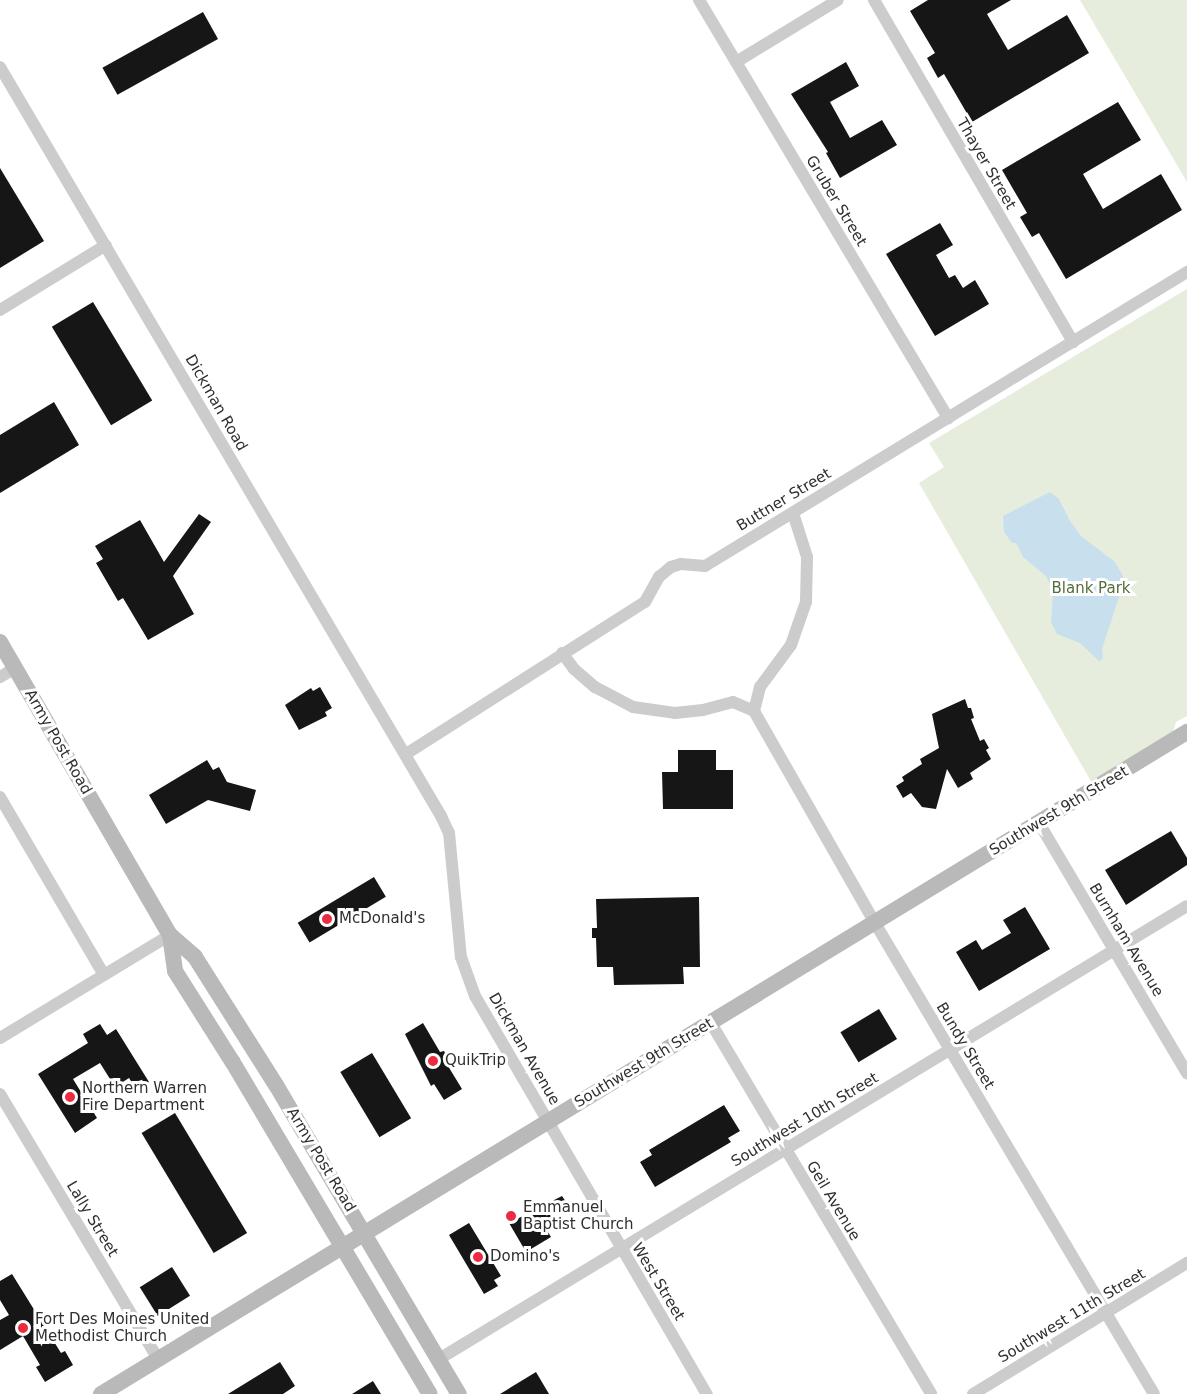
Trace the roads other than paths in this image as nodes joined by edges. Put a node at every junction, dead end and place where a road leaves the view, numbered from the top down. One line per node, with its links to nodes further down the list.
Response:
1 (699, 0): 4 (street, Gruber Street)
2 (838, 0): 4 (street)
3 (874, 0): 9 (street, Thayer Street)
4 (736, 62): 10 (street, Gruber Street)
5 (0, 67): 6 (street, Dickman Road)
6 (106, 245): 8 (street); 18 (street, Dickman Road)
7 (1187, 272): 9 (street, Buttner Street)
8 (0, 310)
9 (1073, 342): 10 (street, Buttner Street)
10 (948, 418): 11 (street, Buttner Street)
11 (793, 513): 13 (street, Buttner Street); 16 (street)
12 (0, 642): 14 (main road, Army Post Road)
13 (562, 653): 16 (street); 18 (street, Buttner Street)
14 (15, 668): 15 (street); 23 (main road, Army Post Road)
15 (0, 677)
16 (754, 711): 22 (street, Bundy Street)
17 (1187, 732): 20 (main road, Southwest 9th Street)
18 (406, 754): 31 (street, Dickman Avenue)
19 (0, 797): 25 (street)
20 (1039, 823): 22 (main road, Southwest 9th Street); 24 (street, Burnham Avenue)
21 (1187, 906): 24 (street, Southwest 10th Street)
22 (875, 923): 26 (main road, Southwest 9th Street); 28 (street, Bundy Street)
23 (170, 935): 25 (street); 33 (main road, Army Post Road); 34 (main road, Army Post Road)
24 (1114, 950): 28 (street, Southwest 10th Street); 29 (street, Burnham Avenue)
25 (104, 975): 27 (street)
26 (711, 1023): 31 (main road, Southwest 9th Street); 32 (street, Geil Avenue)
27 (0, 1038)
28 (950, 1050): 32 (street, Southwest 10th Street); 37 (street, Bundy Street)
29 (1187, 1073)
30 (0, 1094): 38 (street, Lally Street)
31 (549, 1122): 33 (main road, Southwest 9th Street); 35 (street, West Street)
32 (785, 1150): 35 (street, Southwest 10th Street); 44 (street, Geil Avenue)
33 (365, 1235): 34 (main road, Southwest 9th Street); 39 (main road, Army Post Road)
34 (344, 1247): 38 (main road, Southwest 9th Street); 41 (main road, Army Post Road)
35 (621, 1249): 39 (street, Southwest 10th Street); 43 (street, West Street)
36 (1187, 1263): 37 (street, Southwest 11th Street)
37 (1106, 1313): 45 (street, Southwest 11th Street); 46 (street, Bundy Street)
38 (158, 1359): 40 (main road, Southwest 9th Street)
39 (439, 1359): 42 (main road, Army Post Road)
40 (101, 1394)
41 (430, 1394)
42 (459, 1394)
43 (707, 1394)
44 (931, 1394)
45 (973, 1394)
46 (1154, 1394)

